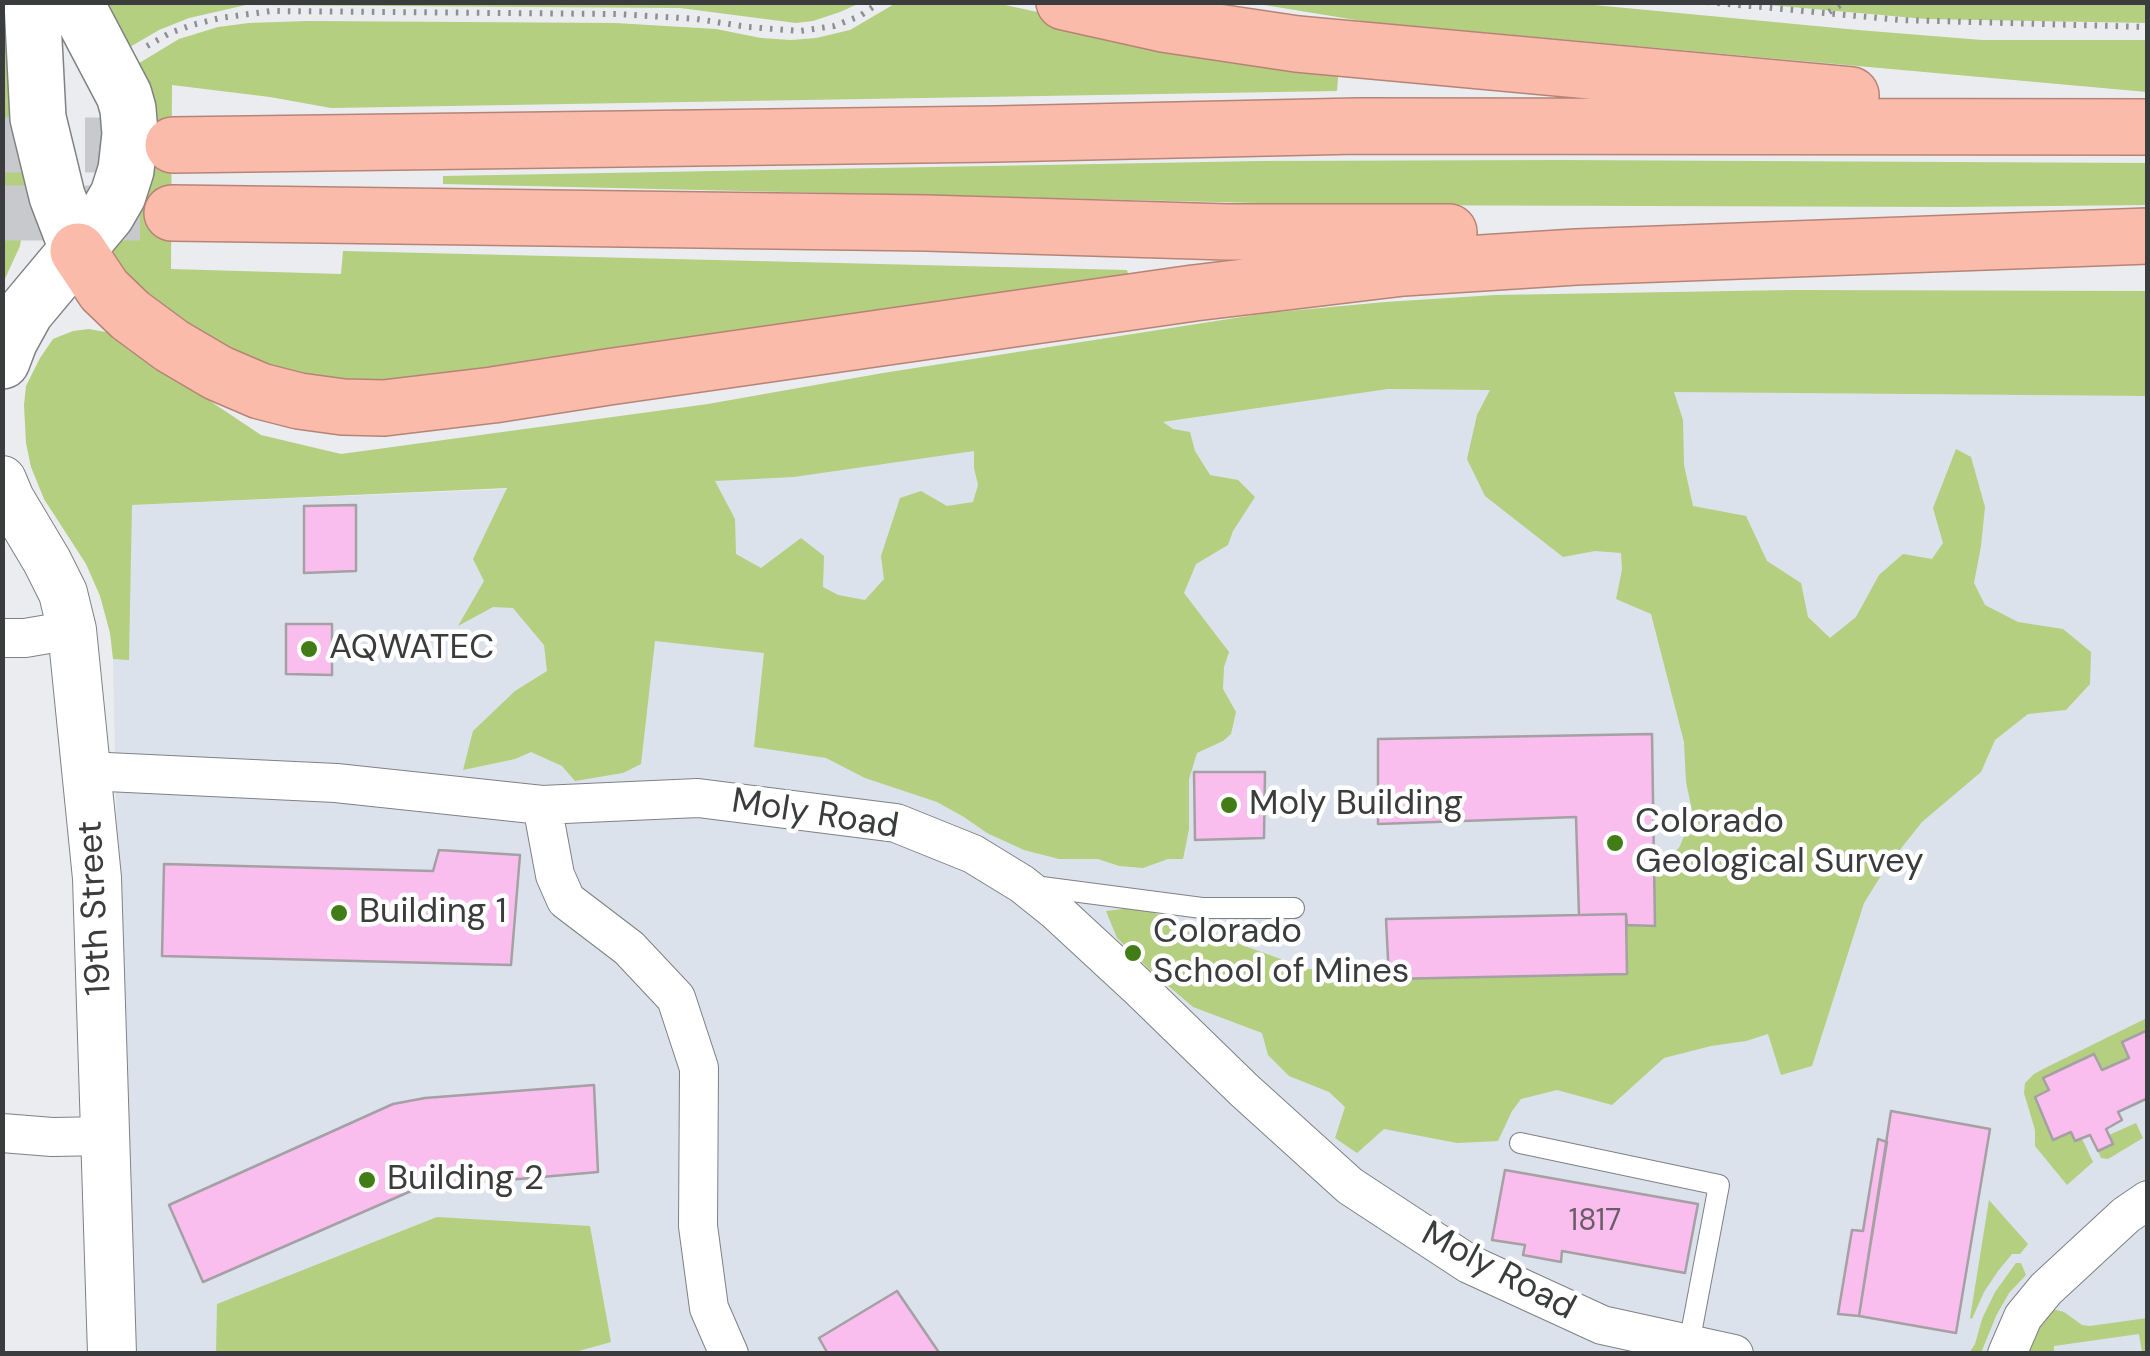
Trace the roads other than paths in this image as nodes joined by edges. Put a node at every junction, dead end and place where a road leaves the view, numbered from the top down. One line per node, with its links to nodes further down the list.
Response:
1 (32, 2): 8 (main road)
2 (74, 2): 8 (main road)
3 (1064, 2): 4 (highway)
4 (2148, 126): 5 (highway)
5 (173, 145)
6 (172, 213): 7 (highway)
7 (2148, 236): 8 (highway)
8 (78, 251): 9 (main road)
9 (2, 362)
10 (2, 480): 11 (street, 19th Street)
11 (72, 630): 12 (street); 13 (street, 19th Street)
12 (2, 638)
13 (86, 771): 14 (street, Moly Road); 18 (street, 19th Street)
14 (542, 804): 15 (street, Moly Road); 23 (street)
15 (1022, 884): 16 (lane); 21 (street, Moly Road)
16 (1294, 908)
17 (2, 1133): 18 (street)
18 (107, 1136): 22 (street, 19th Street)
19 (1520, 1142): 21 (lane)
20 (2148, 1200): 25 (street)
21 (1689, 1344): 24 (street, Moly Road)
22 (112, 1354)
23 (730, 1354)
24 (1734, 1354)
25 (2007, 1354)

